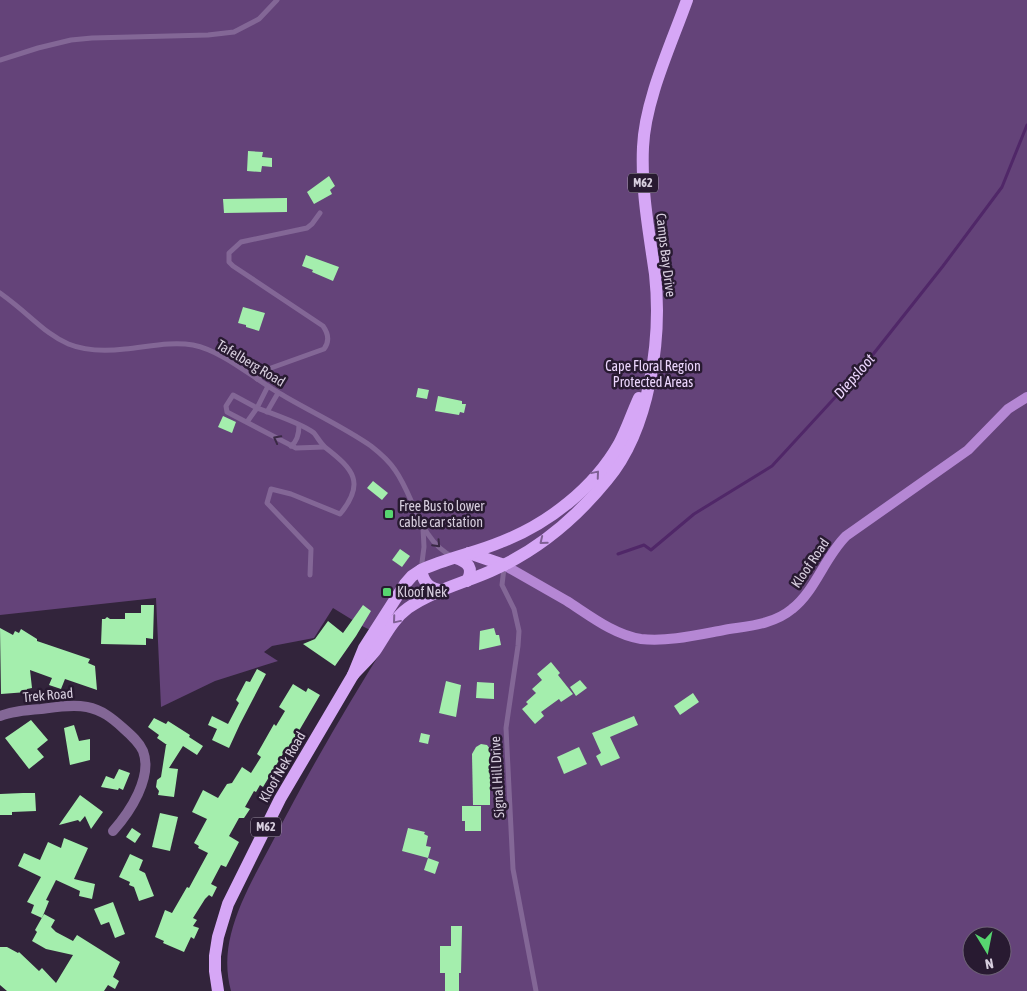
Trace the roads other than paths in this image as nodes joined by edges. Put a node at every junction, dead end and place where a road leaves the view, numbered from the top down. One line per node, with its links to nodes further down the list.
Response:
1 (277, 0): 3 (lane)
2 (687, 0): 6 (main road, Camps Bay Drive / M62)
3 (0, 60)
4 (320, 213): 7 (lane)
5 (0, 293): 7 (lane, Tafelberg Road)
6 (651, 370): 18 (main road, Camps Bay Drive / M62, one-way to 6); 20 (main road, Camps Bay Drive / M62, one-way to 20)
7 (257, 379): 8 (lane, Tafelberg Road)
8 (268, 386): 9 (lane, Tafelberg Road); 11 (lane)
9 (278, 393): 12 (lane); 17 (lane, Tafelberg Road)
10 (1027, 397): 20 (main road, Kloof Road)
11 (257, 408): 12 (lane); 13 (lane); 13 (lane)
12 (267, 412): 14 (lane)
13 (247, 422): 15 (lane, one-way to 13)
14 (299, 426): 15 (lane); 16 (lane)
15 (291, 446): 16 (lane)
16 (324, 447): 22 (lane)
17 (422, 525): 19 (lane, Tafelberg Road, one-way to 19); 21 (lane, Tafelberg Road)
18 (469, 554): 19 (main road, Camps Bay Drive / M62); 20 (main road)
19 (456, 558): 21 (main road, M62); 23 (main road)
20 (504, 565): 23 (main road, Camps Bay Drive / M62); 29 (lane, Signal Hill Drive)
21 (421, 570): 24 (main road); 25 (main road, Kloof Nek Road / M62)
22 (310, 575)
23 (467, 581): 24 (main road, M62)
24 (443, 591): 25 (main road, Kloof Nek Road / M62, one-way to 25)
25 (353, 675): 28 (main road, Kloof Nek Road / M62)
26 (0, 716): 27 (street, Trek Road)
27 (113, 831)
28 (218, 991)
29 (536, 991)

